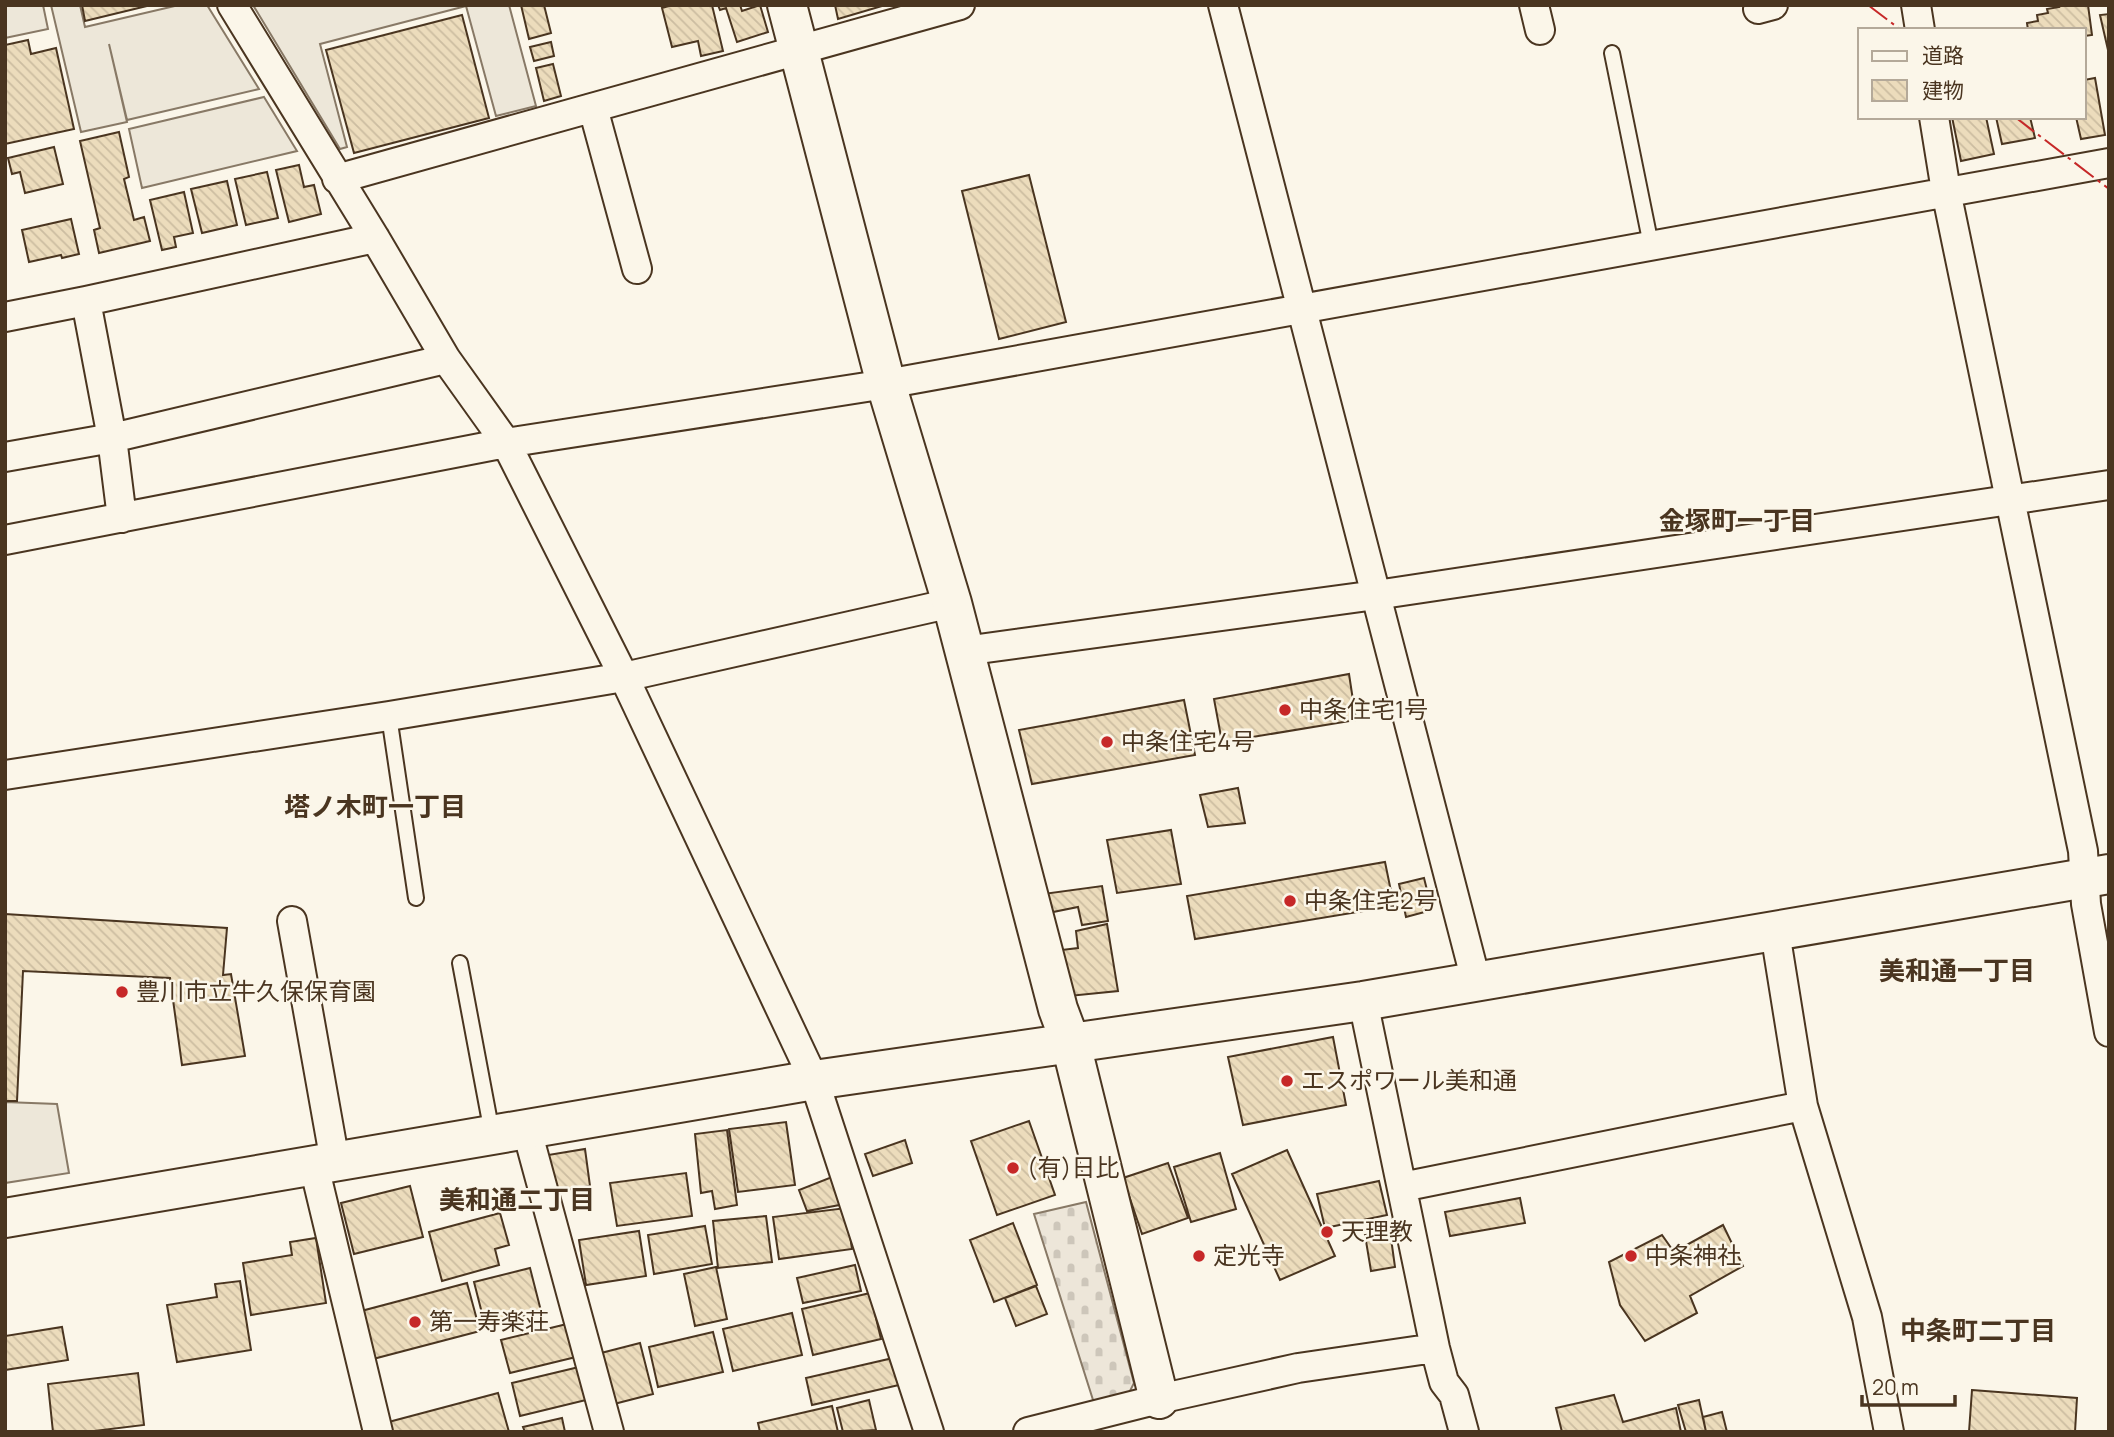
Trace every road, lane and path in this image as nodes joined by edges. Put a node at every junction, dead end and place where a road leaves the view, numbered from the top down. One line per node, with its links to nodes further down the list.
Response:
1 (232, 5): 12 (street)
2 (788, 5): 7 (street)
3 (960, 5): 7 (street)
4 (1223, 5): 18 (street)
5 (1916, 5): 6 (street)
6 (1920, 28)
7 (799, 50): 9 (street); 21 (street)
8 (1612, 53): 15 (lane)
9 (593, 108): 12 (street); 16 (street)
10 (1934, 119): 13 (street)
11 (2109, 163): 13 (street)
12 (337, 179): 14 (street)
13 (1947, 191): 15 (street); 26 (street)
14 (375, 238): 17 (street); 20 (street)
15 (1651, 245): 18 (street)
16 (637, 269)
17 (86, 301): 19 (street); 22 (street)
18 (1300, 308): 21 (street); 29 (street)
19 (5, 317)
20 (446, 359): 22 (street); 23 (street)
21 (886, 384): 23 (street); 30 (street)
22 (112, 438): 24 (street); 27 (street)
23 (506, 443): 27 (street); 32 (street)
24 (5, 457)
25 (2109, 485): 26 (street)
26 (2011, 500): 29 (street); 35 (street)
27 (122, 518): 28 (street)
28 (5, 540)
29 (1376, 595): 31 (street); 40 (street)
30 (952, 603): 31 (street); 32 (street)
31 (964, 651): 43 (street)
32 (624, 677): 33 (street); 44 (street)
33 (388, 716): 34 (street); 36 (lane)
34 (5, 775)
35 (2097, 877): 38 (street); 42 (street)
36 (416, 898)
37 (292, 921): 47 (street)
38 (1774, 932): 40 (street); 45 (street)
39 (460, 963): 46 (lane)
40 (1476, 981): 41 (street)
41 (1363, 1001): 43 (street); 48 (street)
42 (2109, 1032)
43 (1071, 1044): 44 (street); 51 (street)
44 (814, 1080): 46 (street); 54 (street)
45 (1804, 1106): 48 (street); 57 (street)
46 (509, 1131): 47 (street); 53 (street)
47 (325, 1164): 49 (street); 52 (street)
48 (1402, 1187): 50 (street)
49 (5, 1218)
50 (1435, 1348): 51 (street); 56 (street)
51 (1159, 1399): 55 (street)
52 (378, 1432)
53 (609, 1432)
54 (929, 1432)
55 (1028, 1432)
56 (1464, 1432)
57 (1889, 1432)

